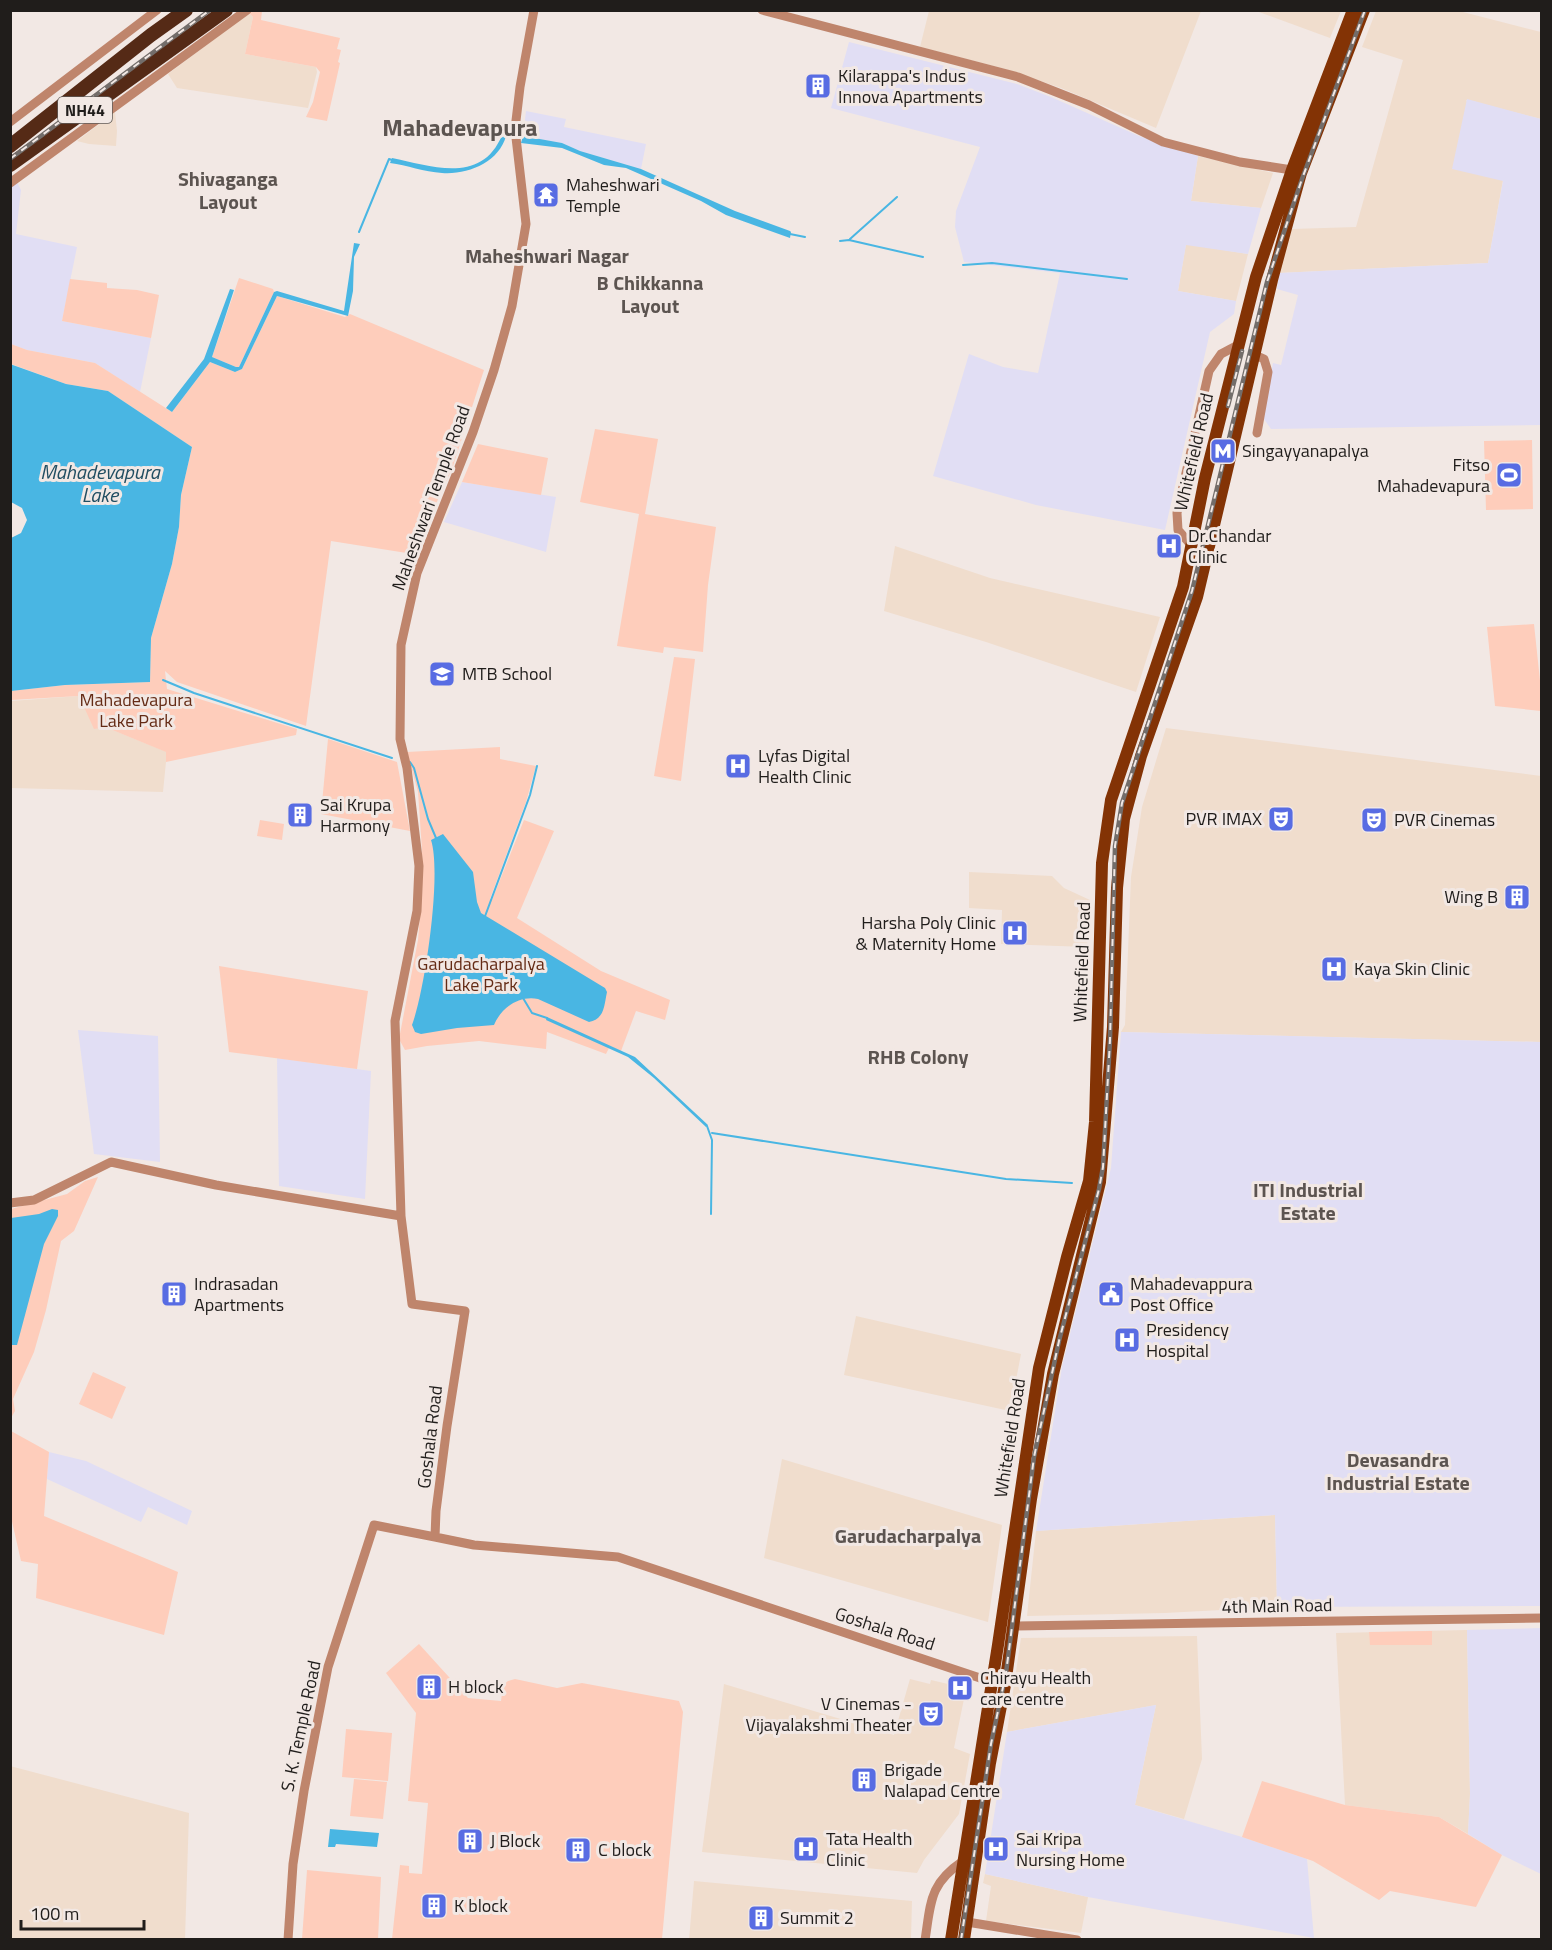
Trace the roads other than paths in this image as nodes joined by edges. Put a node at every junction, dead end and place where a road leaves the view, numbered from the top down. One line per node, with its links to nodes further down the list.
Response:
1 (156, 10): 9 (street)
2 (186, 10): 10 (highway, NH44)
3 (226, 10): 11 (highway, NH44)
4 (247, 10): 13 (street)
5 (534, 10): 19 (street, Maheshwari Temple Road)
6 (762, 10): 12 (street)
7 (1353, 10): 12 (main road, Whitefield Road)
8 (1364, 10): 15 (main road, Whitefield Road)
9 (10, 122)
10 (10, 146)
11 (10, 165)
12 (1292, 170): 14 (main road, Whitefield Road)
13 (10, 183)
14 (1238, 345): 17 (main road, Whitefield Road); 17 (street)
15 (1255, 355): 16 (street); 21 (main road, Whitefield Road)
16 (1257, 433)
17 (1192, 546): 20 (main road, Whitefield Road)
18 (10, 1203): 19 (street)
19 (401, 1216): 22 (street, Goshala Road)
20 (1070, 1246): 21 (main road); 25 (main road, Whitefield Road)
21 (1083, 1250): 24 (main road, Whitefield Road)
22 (435, 1536): 25 (street, Goshala Road); 28 (street, S. K. Temple Road)
23 (1542, 1618): 24 (street, 4th Main Road)
24 (1013, 1626): 27 (main road, Whitefield Road)
25 (992, 1682): 26 (main road, Whitefield Road)
26 (963, 1861): 29 (street); 30 (main road, Whitefield Road)
27 (967, 1922): 31 (main road, Whitefield Road); 32 (street)
28 (288, 1940)
29 (925, 1940)
30 (951, 1940)
31 (964, 1940)
32 (1077, 1940)

